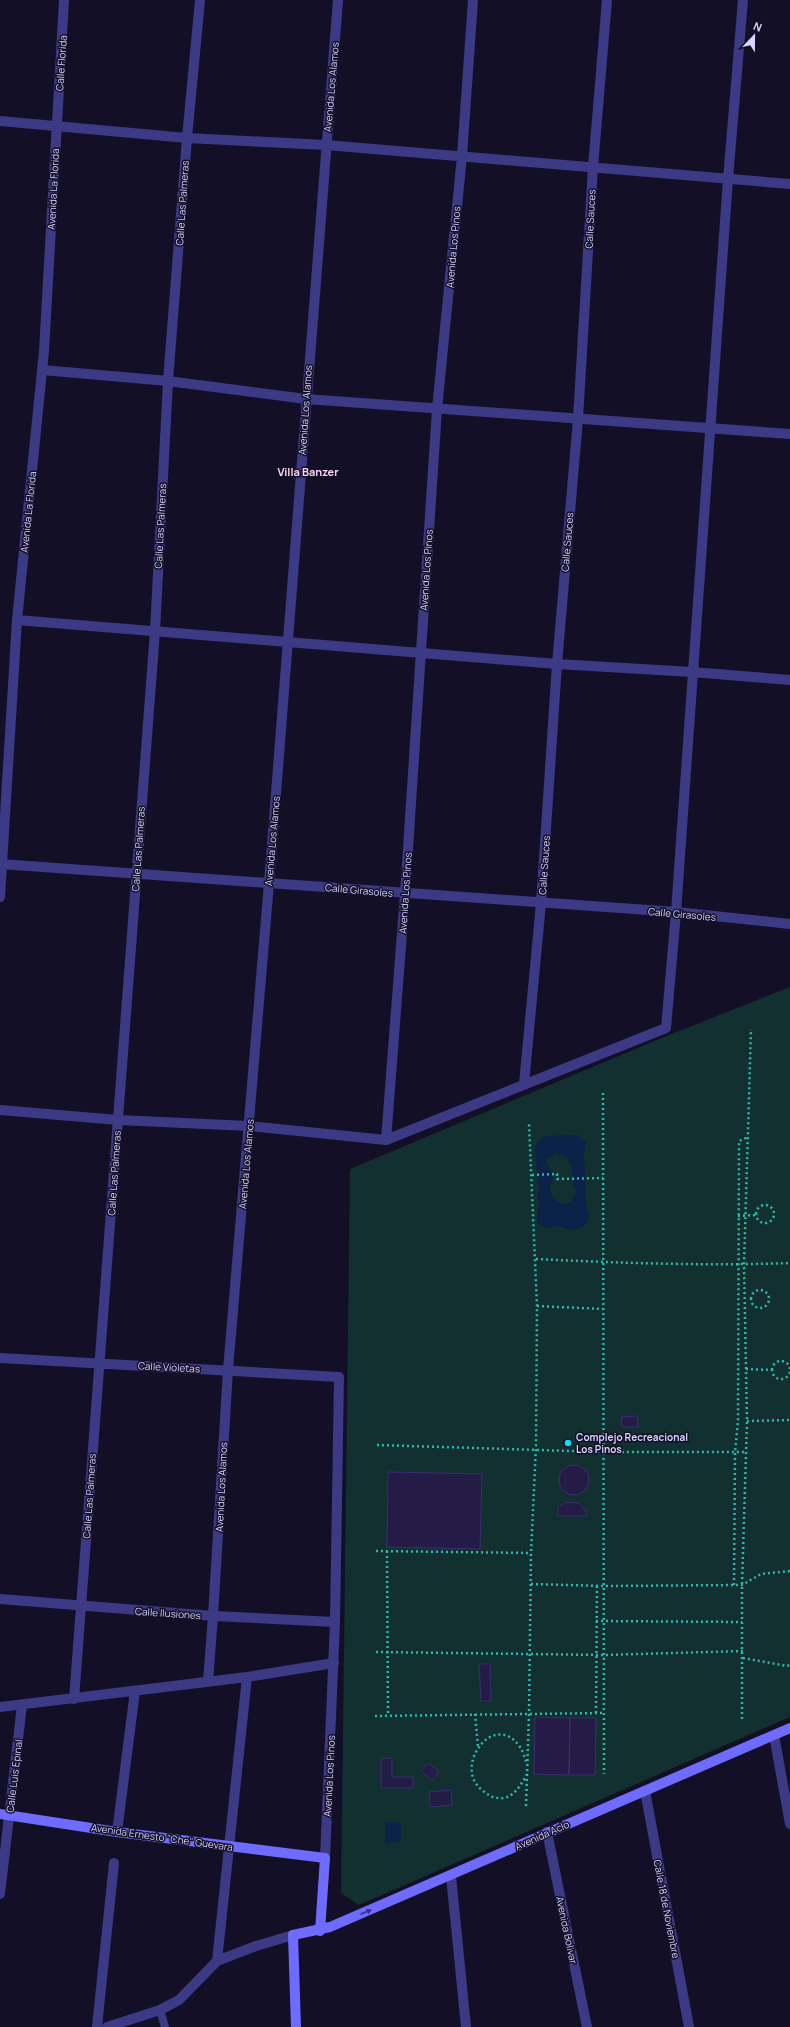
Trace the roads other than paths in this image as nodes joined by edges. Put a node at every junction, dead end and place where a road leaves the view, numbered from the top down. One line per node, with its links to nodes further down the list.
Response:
1 (64, 0): 8 (street, Calle Florida)
2 (200, 0): 9 (street, Calle Las Palmeras)
3 (338, 0): 10 (street, Avenida Los Alamos)
4 (473, 0): 11 (street, Avenida Los Pinos)
5 (607, 0): 12 (street, Calle Sauces)
6 (743, 0): 13 (street)
7 (0, 121): 8 (street)
8 (57, 126): 9 (street); 15 (street, Avenida La Florida)
9 (187, 138): 10 (street); 16 (street, Calle Las Palmeras)
10 (326, 145): 11 (street); 17 (street, Avenida Los Alamos)
11 (462, 156): 12 (street); 18 (street, Avenida Los Pinos)
12 (593, 167): 13 (street); 19 (street, Calle Sauces)
13 (728, 179): 14 (street); 20 (street)
14 (790, 184)
15 (42, 370): 16 (street); 22 (street, Avenida La Florida)
16 (168, 381): 17 (street); 23 (street, Calle Las Palmeras)
17 (306, 400): 18 (street); 24 (street, Avenida Los Alamos)
18 (437, 409): 19 (street); 25 (street, Avenida Los Pinos)
19 (578, 419): 20 (street); 26 (street, Calle Sauces)
20 (711, 428): 21 (street); 27 (street)
21 (790, 434)
22 (17, 620): 23 (street); 29 (street, Avenida La Florida)
23 (154, 631): 24 (street); 30 (street, Calle Las Palmeras)
24 (288, 642): 25 (street); 31 (street, Avenida Los Alamos)
25 (420, 653): 26 (street); 32 (street, Avenida Los Pinos)
26 (557, 664): 27 (street); 34 (street, Calle Sauces)
27 (692, 672): 28 (street); 35 (street)
28 (790, 680)
29 (1, 864): 30 (street, Calle Girasoles); 33 (street, Avenida La Florida)
30 (136, 874): 31 (street, Calle Girasoles); 39 (street, Calle Las Palmeras)
31 (269, 883): 32 (street, Calle Girasoles); 40 (street, Avenida Los Alamos)
32 (406, 894): 34 (street, Calle Girasoles); 41 (street, Avenida Los Pinos)
33 (0, 897)
34 (541, 903): 35 (street, Calle Girasoles); 37 (street, Calle Sauces)
35 (676, 912): 36 (street, Calle Girasoles); 37 (street)
36 (790, 924)
37 (524, 1084): 41 (street)
38 (0, 1110): 39 (street)
39 (118, 1120): 40 (street); 43 (street, Calle Las Palmeras)
40 (249, 1126): 41 (street); 44 (street, Avenida Los Alamos)
41 (386, 1140)
42 (0, 1358): 43 (street, Calle Violetas)
43 (100, 1363): 44 (street, Calle Violetas); 47 (street, Calle Las Palmeras)
44 (228, 1370): 45 (street, Calle Violetas); 48 (street, Avenida Los Alamos)
45 (339, 1377): 49 (street, Avenida Los Pinos)
46 (0, 1599): 47 (street, Calle Ilusiones)
47 (81, 1607): 48 (street, Calle Ilusiones); 54 (street, Calle Las Palmeras)
48 (213, 1616): 49 (street, Calle Ilusiones); 52 (street, Avenida Los Alamos)
49 (335, 1622): 50 (street, Avenida Los Pinos)
50 (334, 1663): 51 (street); 65 (street, Avenida Los Pinos)
51 (247, 1678): 52 (street); 64 (street)
52 (208, 1682): 53 (street)
53 (135, 1691): 54 (street); 62 (street)
54 (74, 1699): 55 (street)
55 (22, 1705): 56 (street); 60 (street, Calle Luis Epinal)
56 (0, 1707)
57 (790, 1728): 58 (main road, Avenida Aclo)
58 (774, 1735): 59 (main road, Avenida Aclo); 61 (street)
59 (645, 1791): 63 (main road, Avenida Aclo); 79 (street, Calle 18 de Noviembre)
60 (5, 1814): 62 (main road, Avenida Ernesto "Che" Guevara); 68 (street, Calle Luis Epinal)
61 (790, 1824)
62 (117, 1832): 64 (main road, Avenida Ernesto "Che" Guevara)
63 (547, 1832): 67 (main road, Avenida Aclo); 78 (street, Avenida Bolivar)
64 (230, 1847): 65 (main road, Avenida Ernesto "Che" Guevara); 71 (street)
65 (324, 1858): 69 (main road, Avenida Los Pinos)
66 (114, 1863): 73 (street)
67 (450, 1876): 69 (main road, Avenida Aclo, one-way to 67); 77 (street)
68 (0, 1894)
69 (320, 1931): 70 (main road, Avenida Aclo)
70 (293, 1935): 71 (street); 76 (main road)
71 (217, 1961): 72 (street)
72 (160, 2010): 74 (street); 75 (lane)
73 (97, 2027)
74 (107, 2027)
75 (165, 2027)
76 (296, 2027)
77 (466, 2027)
78 (587, 2027)
79 (689, 2027)

